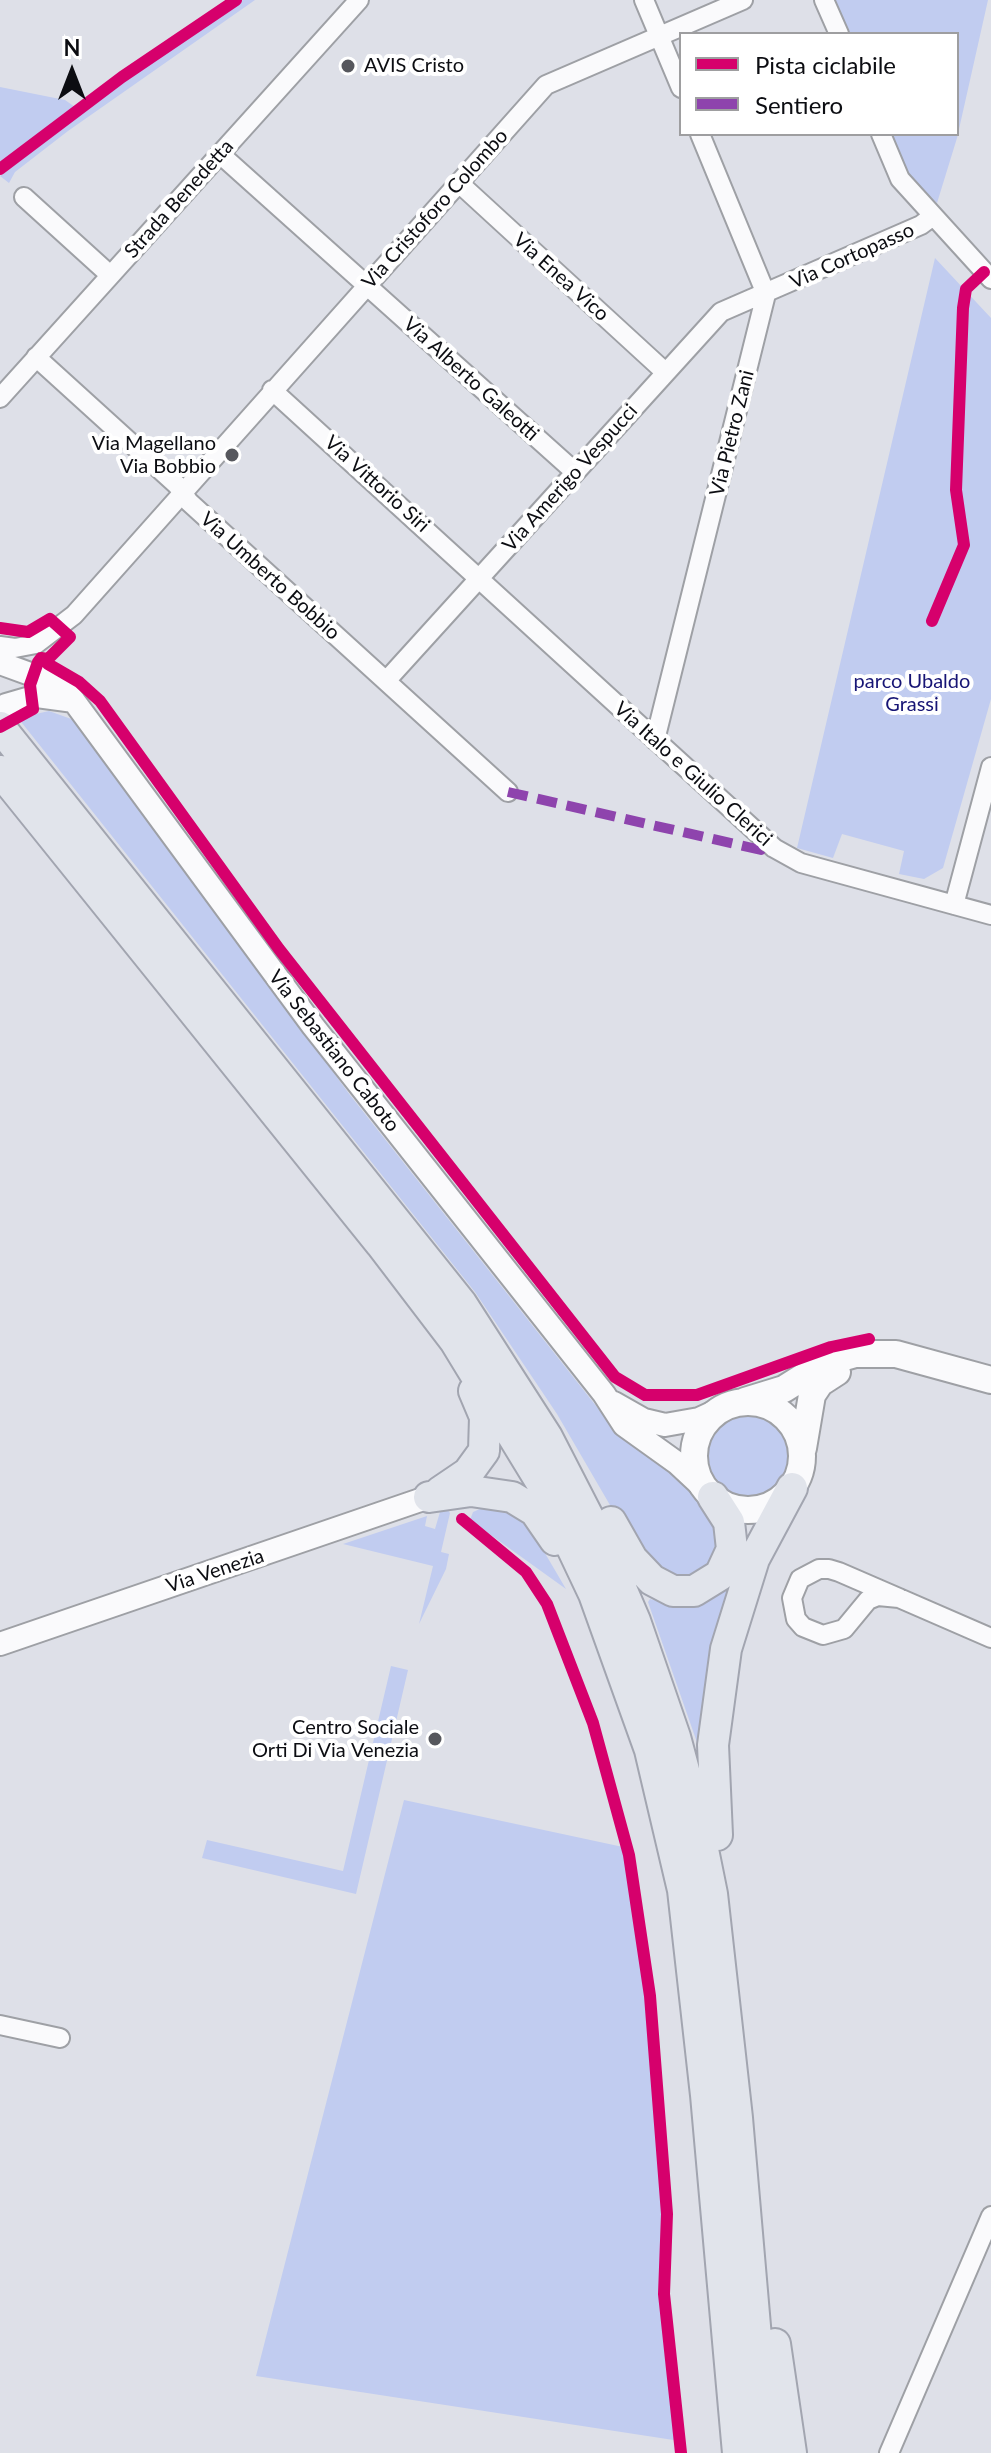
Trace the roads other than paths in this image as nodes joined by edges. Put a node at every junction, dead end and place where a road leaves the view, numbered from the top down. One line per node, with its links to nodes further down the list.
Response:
1 (359, 0): 10 (street, Strada Benedetta)
2 (644, 0): 6 (street)
3 (743, 0): 6 (street, Via Cristoforo Colombo)
4 (824, 0): 5 (street)
5 (838, 32)
6 (659, 35): 7 (street); 11 (street, Via Cristoforo Colombo)
7 (679, 83)
8 (701, 136): 17 (street)
9 (882, 136): 13 (street, Via Cortopasso)
10 (220, 154): 14 (street, Strada Benedetta); 16 (street, Via Alberto Galeotti)
11 (459, 183): 16 (street, Via Cristoforo Colombo); 19 (street, Via Enea Vico)
12 (24, 197): 14 (street)
13 (933, 216): 15 (street); 17 (street, Via Cortopasso)
14 (110, 275): 18 (street, Strada Benedetta)
15 (991, 279)
16 (366, 286): 20 (street, Via Cristoforo Colombo); 22 (street, Via Alberto Galeotti)
17 (766, 294): 19 (street, Via Amerigo Vespucci); 30 (street, Via Pietro Zani)
18 (36, 357): 21 (street, Strada Benedetta); 23 (street, Via Umberto Bobbio)
19 (664, 371): 22 (street, Via Amerigo Vespucci)
20 (272, 390): 23 (street, Via Cristoforo Colombo); 24 (street, Via Vittorio Siri)
21 (0, 398)
22 (575, 472): 24 (street, Via Amerigo Vespucci)
23 (182, 492): 25 (street, Via Cristoforo Colombo); 27 (street, Via Umberto Bobbio)
24 (481, 578): 27 (street, Via Amerigo Vespucci); 30 (street, Via Italo e Giulio Clerici)
25 (0, 646)
26 (0, 663): 28 (street, Via Sebastiano Caboto)
27 (386, 681): 33 (street, Via Umberto Bobbio)
28 (74, 701): 29 (street); 40 (street, Via Sebastiano Caboto)
29 (3, 716): 32 (highway)
30 (655, 740): 34 (street, Via Italo e Giulio Clerici)
31 (991, 767): 34 (street)
32 (15, 775): 36 (highway); 37 (highway)
33 (508, 792)
34 (954, 905): 35 (street, Via Italo e Giulio Clerici)
35 (991, 915)
36 (381, 1244): 45 (highway); 49 (highway)
37 (480, 1331): 44 (highway); 50 (highway)
38 (930, 1366): 39 (main road); 41 (main road); 42 (main road)
39 (991, 1380)
40 (604, 1394): 41 (street, Via Sebastiano Caboto); 44 (street, Via Sebastiano Caboto)
41 (729, 1406): 42 (main road); 44 (main road)
42 (803, 1455): 43 (main road)
43 (792, 1488): 44 (main road); 50 (highway)
44 (710, 1494)
45 (429, 1497): 48 (street, Via Venezia); 49 (highway)
46 (899, 1598): 46 (street); 47 (street)
47 (991, 1638)
48 (0, 1644)
49 (644, 1731): 54 (highway)
50 (726, 2012): 53 (highway)
51 (0, 2025): 52 (street)
52 (60, 2038)
53 (737, 2118): 58 (highway); 59 (highway)
54 (714, 2178): 56 (highway); 57 (highway)
55 (991, 2216): 60 (street)
56 (722, 2453)
57 (738, 2453)
58 (766, 2453)
59 (791, 2453)
60 (889, 2453)

